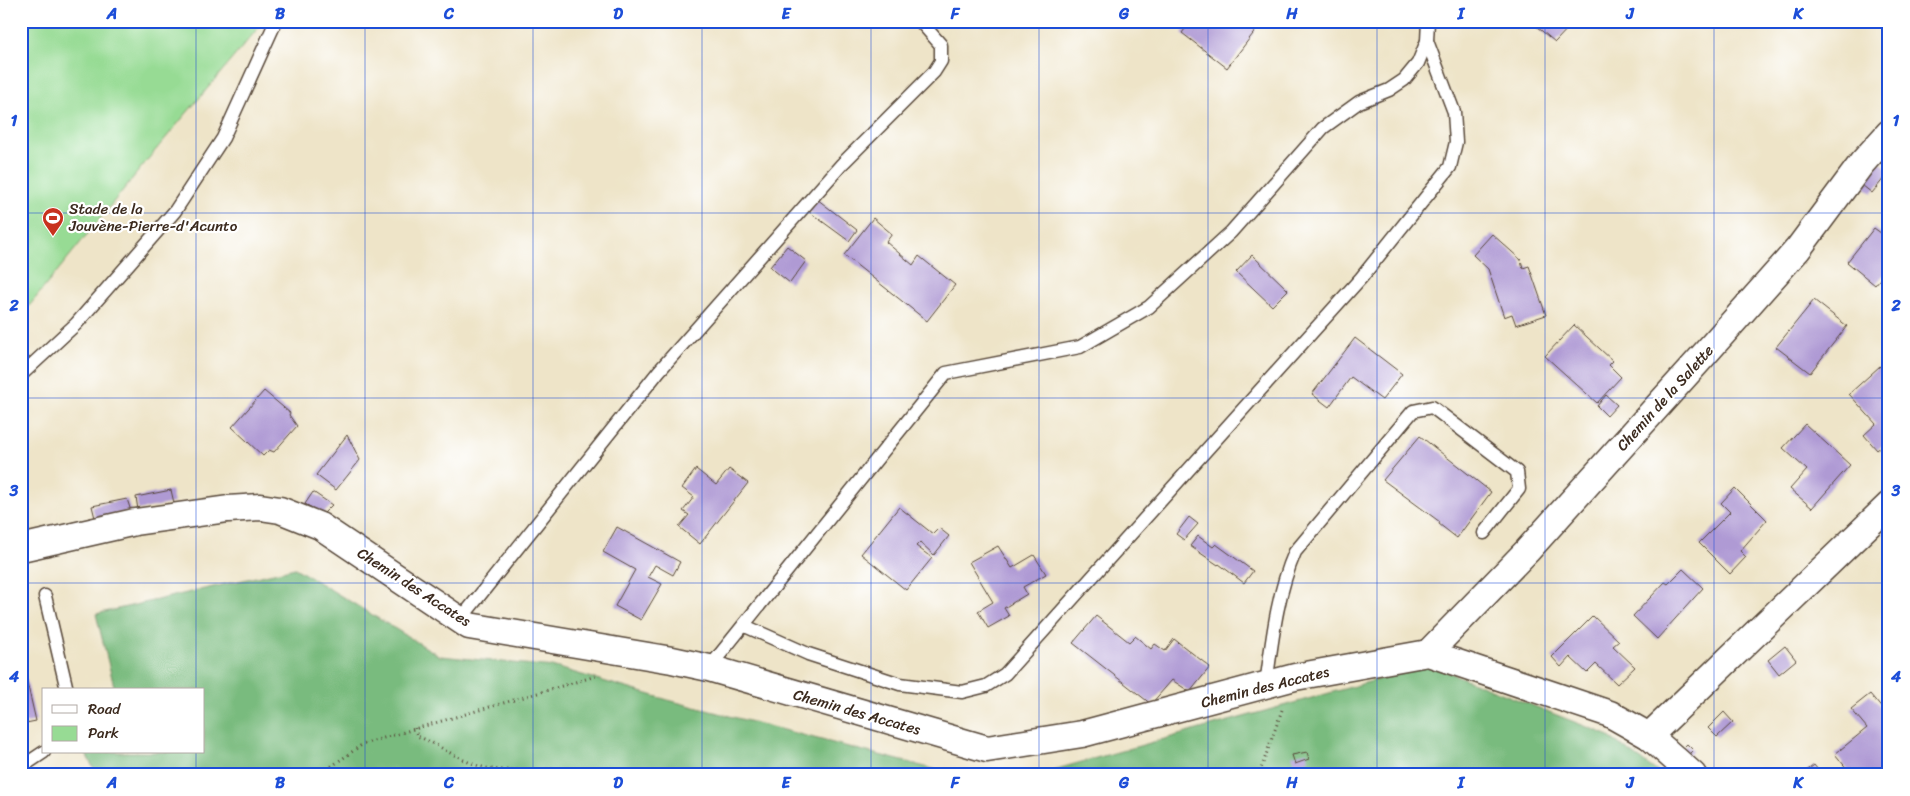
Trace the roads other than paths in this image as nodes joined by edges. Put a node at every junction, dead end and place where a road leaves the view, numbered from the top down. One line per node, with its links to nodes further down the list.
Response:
1 (276, 21): 6 (lane)
2 (920, 21): 11 (lane)
3 (1428, 21): 4 (lane)
4 (1427, 41): 12 (lane); 12 (lane)
5 (1889, 133): 13 (street, Chemin de la Salette)
6 (21, 376)
7 (1889, 505): 17 (street)
8 (1484, 533): 15 (lane)
9 (21, 548): 11 (street, Chemin des Accates)
10 (45, 596): 16 (lane)
11 (460, 620): 14 (street, Chemin des Accates)
12 (745, 626): 14 (lane)
13 (1428, 653): 15 (street, Chemin des Accates); 17 (street, Chemin des Accates)
14 (709, 668): 15 (street, Chemin des Accates)
15 (1266, 685)
16 (67, 688)
17 (1649, 736): 20 (street, Chemin des Accates)
18 (42, 753): 19 (lane)
19 (21, 772)
20 (1693, 775)

